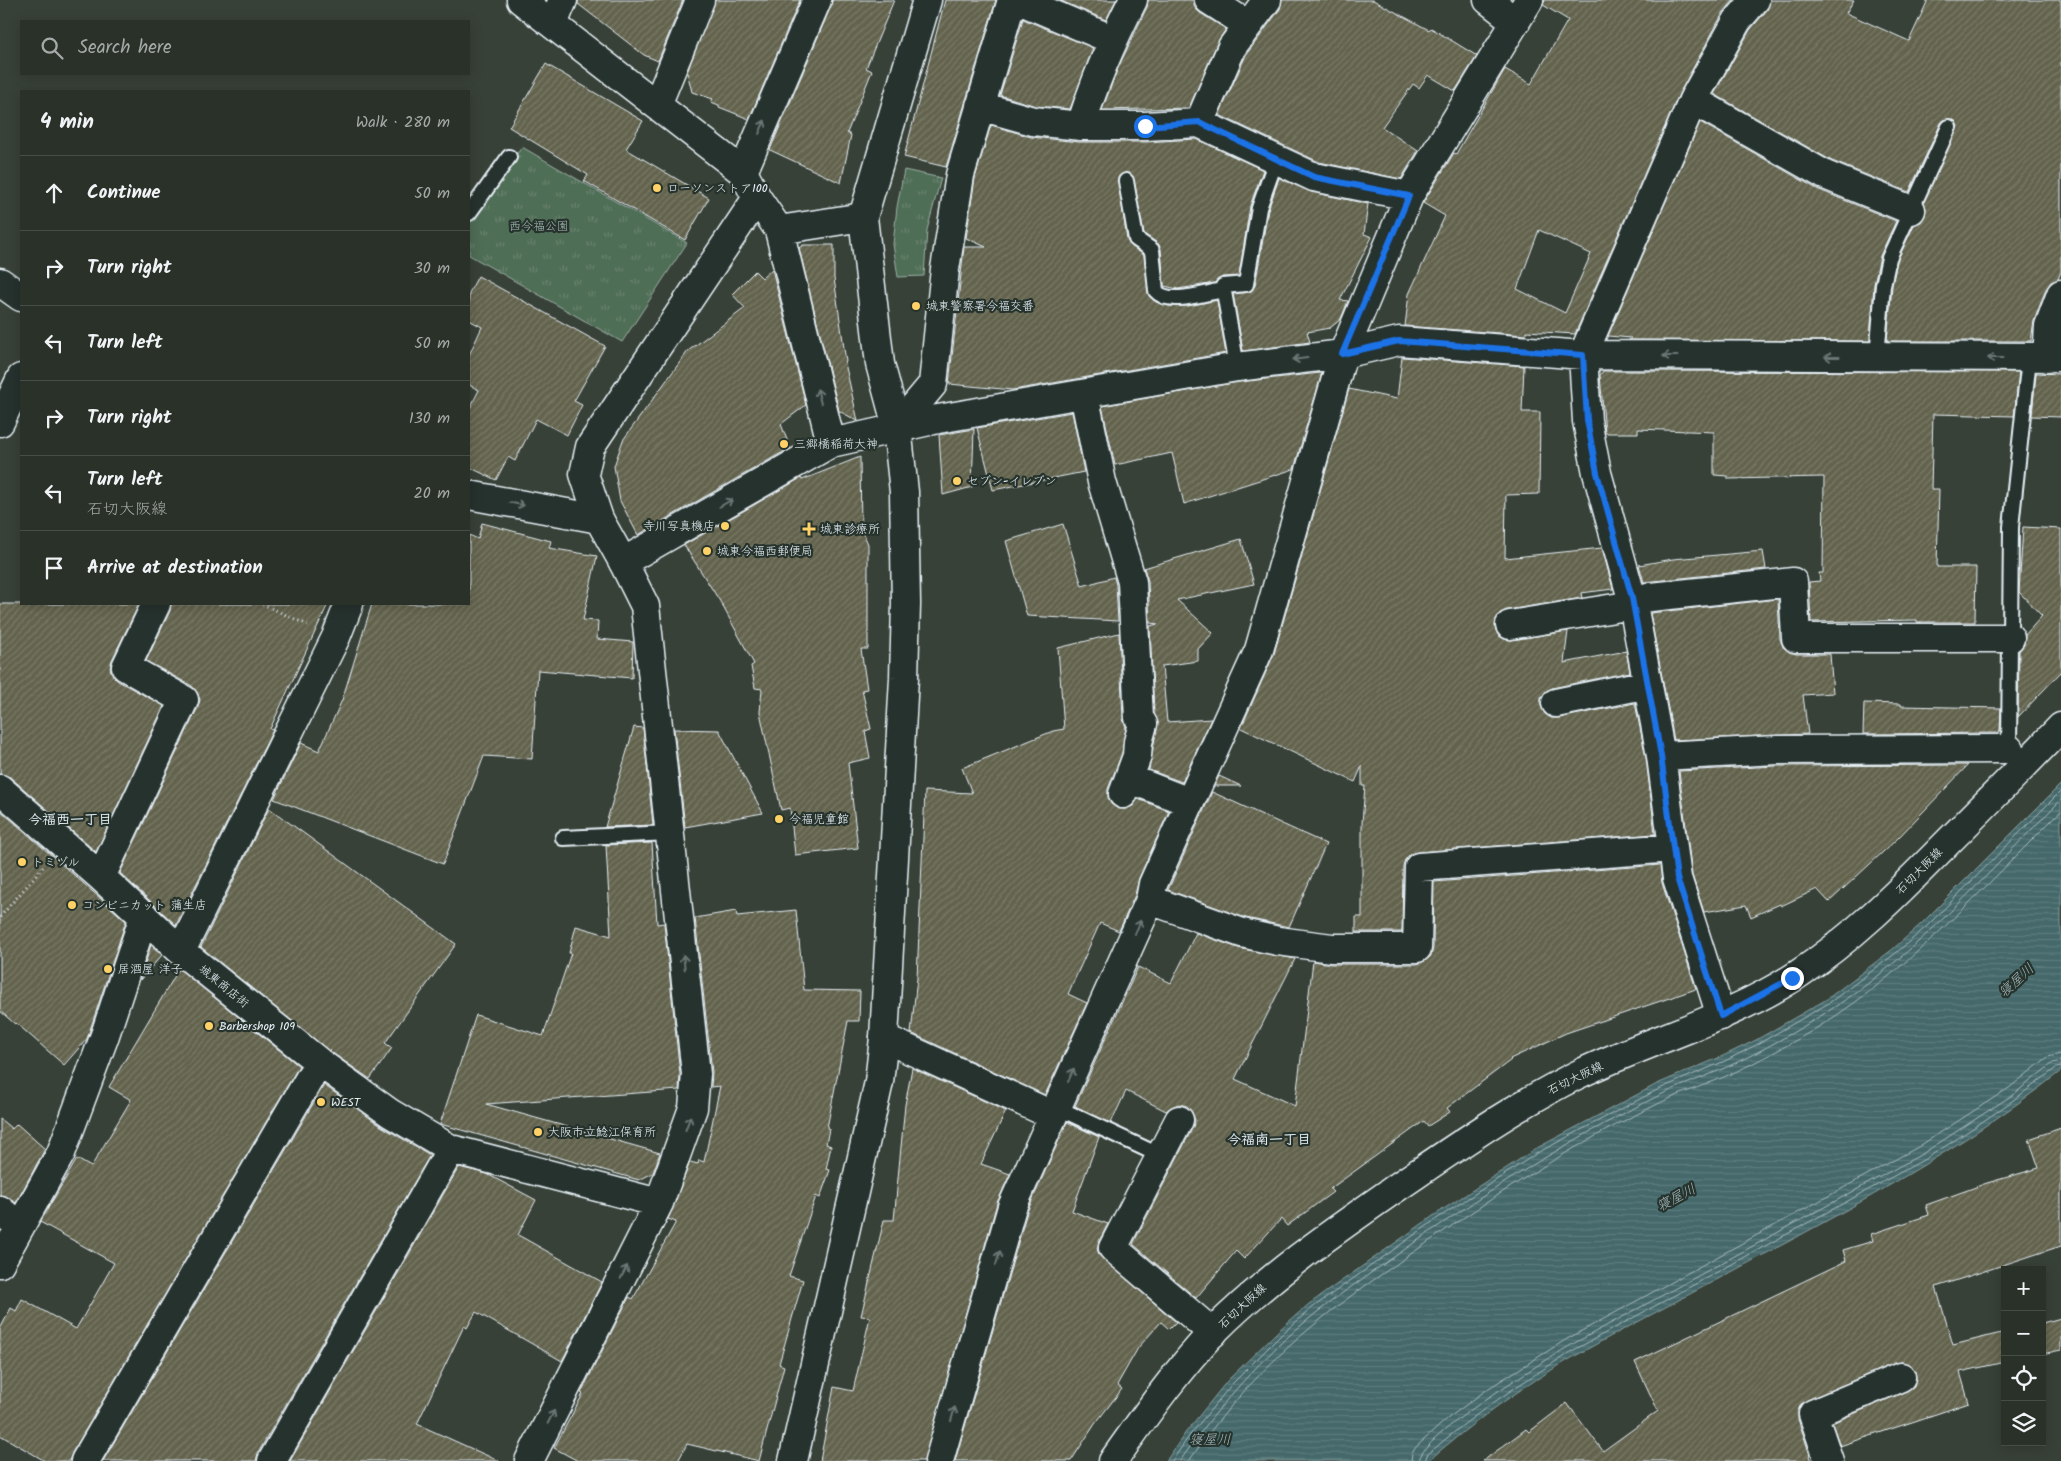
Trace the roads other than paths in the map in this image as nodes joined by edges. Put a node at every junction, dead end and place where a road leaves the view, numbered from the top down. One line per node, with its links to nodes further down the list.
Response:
1 (521, 0): 13 (street)
2 (700, 0): 17 (street)
3 (817, 0): 24 (street, one-way to 3)
4 (927, 0): 30 (street)
5 (1012, 0): 18 (street)
6 (1019, 0): 15 (street)
7 (1133, 0): 15 (street)
8 (1209, 0): 14 (street)
9 (1267, 0): 14 (street)
10 (1488, 0): 12 (street)
11 (1748, 2): 16 (street)
12 (1522, 11): 26 (street)
13 (558, 12): 17 (street)
14 (1248, 25): 19 (street)
15 (1113, 40): 20 (street)
16 (1693, 100): 28 (street); 37 (street)
17 (657, 105): 24 (street)
18 (980, 106): 20 (street); 44 (street)
19 (1199, 122): 20 (street); 23 (street)
20 (1081, 126)
21 (1949, 127): 28 (lane)
22 (509, 157): 29 (lane)
23 (1276, 160): 26 (street); 33 (lane)
24 (743, 172): 27 (street)
25 (1126, 181): 33 (lane)
26 (1409, 196): 36 (street)
27 (757, 198): 31 (street); 47 (street)
28 (1911, 210): 38 (lane)
29 (470, 212)
30 (863, 217): 31 (street); 44 (street)
31 (779, 230): 45 (street, one-way to 31)
32 (0, 282): 35 (street)
33 (1223, 290): 40 (lane)
34 (2061, 294): 39 (street)
35 (20, 296)
36 (1342, 354): 37 (street); 40 (street, one-way to 40); 60 (street)
37 (1583, 355): 38 (street, one-way to 37); 49 (street)
38 (1877, 358): 39 (street, one-way to 38)
39 (2046, 358): 53 (lane)
40 (1237, 367): 42 (street)
41 (20, 380): 43 (street)
42 (1084, 394): 44 (street); 60 (street)
43 (0, 422)
44 (897, 427): 45 (street); 69 (street)
45 (830, 443): 48 (street, one-way to 45)
46 (470, 495): 47 (street, one-way to 47)
47 (599, 519): 48 (street)
48 (623, 562): 61 (street)
49 (1632, 602): 52 (street); 53 (street); 54 (street)
50 (156, 605): 64 (street)
51 (350, 605): 67 (street)
52 (1510, 625)
53 (2010, 638): 58 (lane)
54 (1648, 684): 55 (street); 57 (street)
55 (1556, 703)
56 (2061, 727): 58 (street, 石切大阪線)
57 (1661, 756): 58 (street); 63 (street)
58 (2017, 757): 68 (street, 石切大阪線)
59 (0, 789): 64 (street, 城東商店街)
60 (1189, 802): 65 (street)
61 (670, 833): 62 (lane); 75 (street, one-way to 61)
62 (563, 838)
63 (1673, 848): 65 (street); 68 (street)
64 (101, 877): 66 (street, 城東商店街)
65 (1150, 900): 71 (street, one-way to 65)
66 (144, 916): 67 (street, 城東商店街); 76 (street)
67 (181, 951): 70 (street, 城東商店街)
68 (1721, 1016): 78 (street, 石切大阪線)
69 (884, 1038): 71 (street); 83 (street)
70 (319, 1062): 73 (street, 城東商店街); 80 (street)
71 (1054, 1112): 74 (lane); 84 (street, one-way to 71)
72 (1179, 1120): 74 (street)
73 (451, 1149): 75 (street, 城東商店街); 81 (street)
74 (1161, 1156): 78 (street)
75 (659, 1203): 82 (street, one-way to 75)
76 (10, 1219): 77 (street)
77 (0, 1263)
78 (1213, 1333): 85 (street, 石切大阪線)
79 (1901, 1377): 86 (street)
80 (85, 1461)
81 (272, 1461)
82 (530, 1461)
83 (793, 1461)
84 (939, 1461)
85 (1113, 1461)
86 (1829, 1461)

